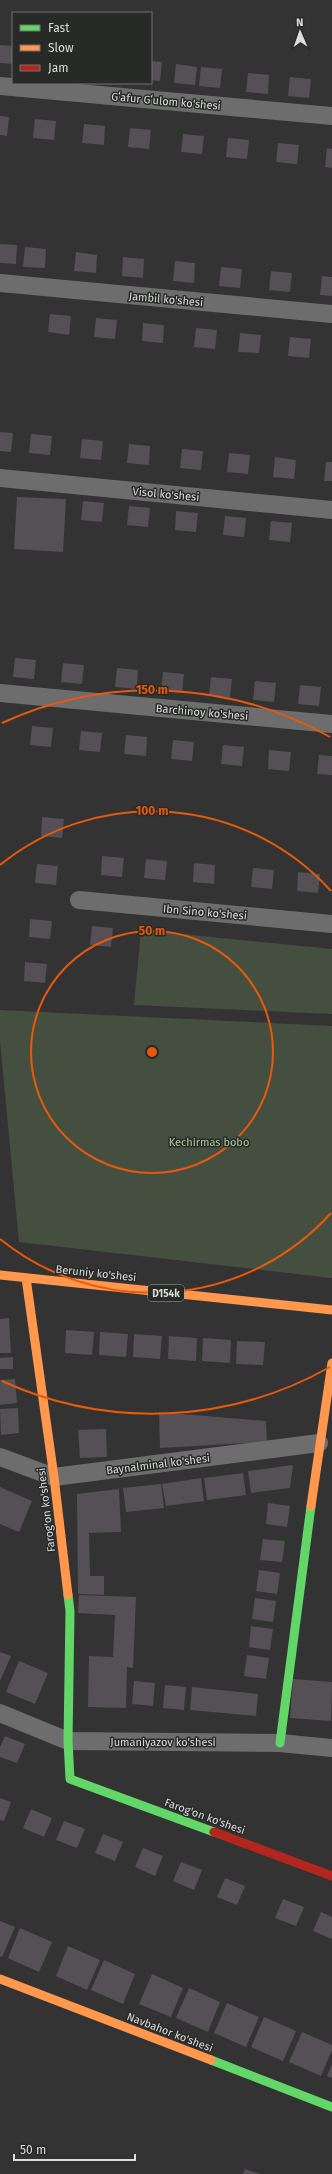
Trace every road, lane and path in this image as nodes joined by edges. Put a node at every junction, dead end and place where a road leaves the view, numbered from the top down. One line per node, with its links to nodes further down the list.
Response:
1 (0, 86): 2 (street, Gʻafur Gʻulom ko'shesi)
2 (332, 116)
3 (0, 283): 4 (street, Jambil ko'shesi)
4 (332, 314)
5 (0, 478): 6 (street, Visol ko'shesi)
6 (332, 510)
7 (0, 693): 8 (street, Barchinoy ko'shesi)
8 (332, 724)
9 (79, 900): 10 (street, Ibn Sino ko'shesi)
10 (332, 924)
11 (0, 1275): 12 (street, Beruniy ko'shesi / D154k)
12 (26, 1278): 13 (street, Beruniy ko'shesi / D154k); 17 (street, Farog'on ko'shesi)
13 (332, 1310)
14 (332, 1363): 15 (street)
15 (320, 1443): 17 (street, Baynalminal ko'shesi); 20 (street)
16 (0, 1457): 17 (street, Baynalminal ko'shesi)
17 (54, 1477): 19 (street, Farog'on ko'shesi)
18 (0, 1713): 19 (street, Jumaniyazov ko'shesi)
19 (68, 1741): 20 (street, Jumaniyazov ko'shesi); 22 (street, Farog'on ko'shesi)
20 (280, 1743): 21 (street, Jumaniyazov ko'shesi)
21 (332, 1748)
22 (332, 1876)
23 (0, 1980): 24 (street, Navbahor ko'shesi)
24 (332, 2107)

